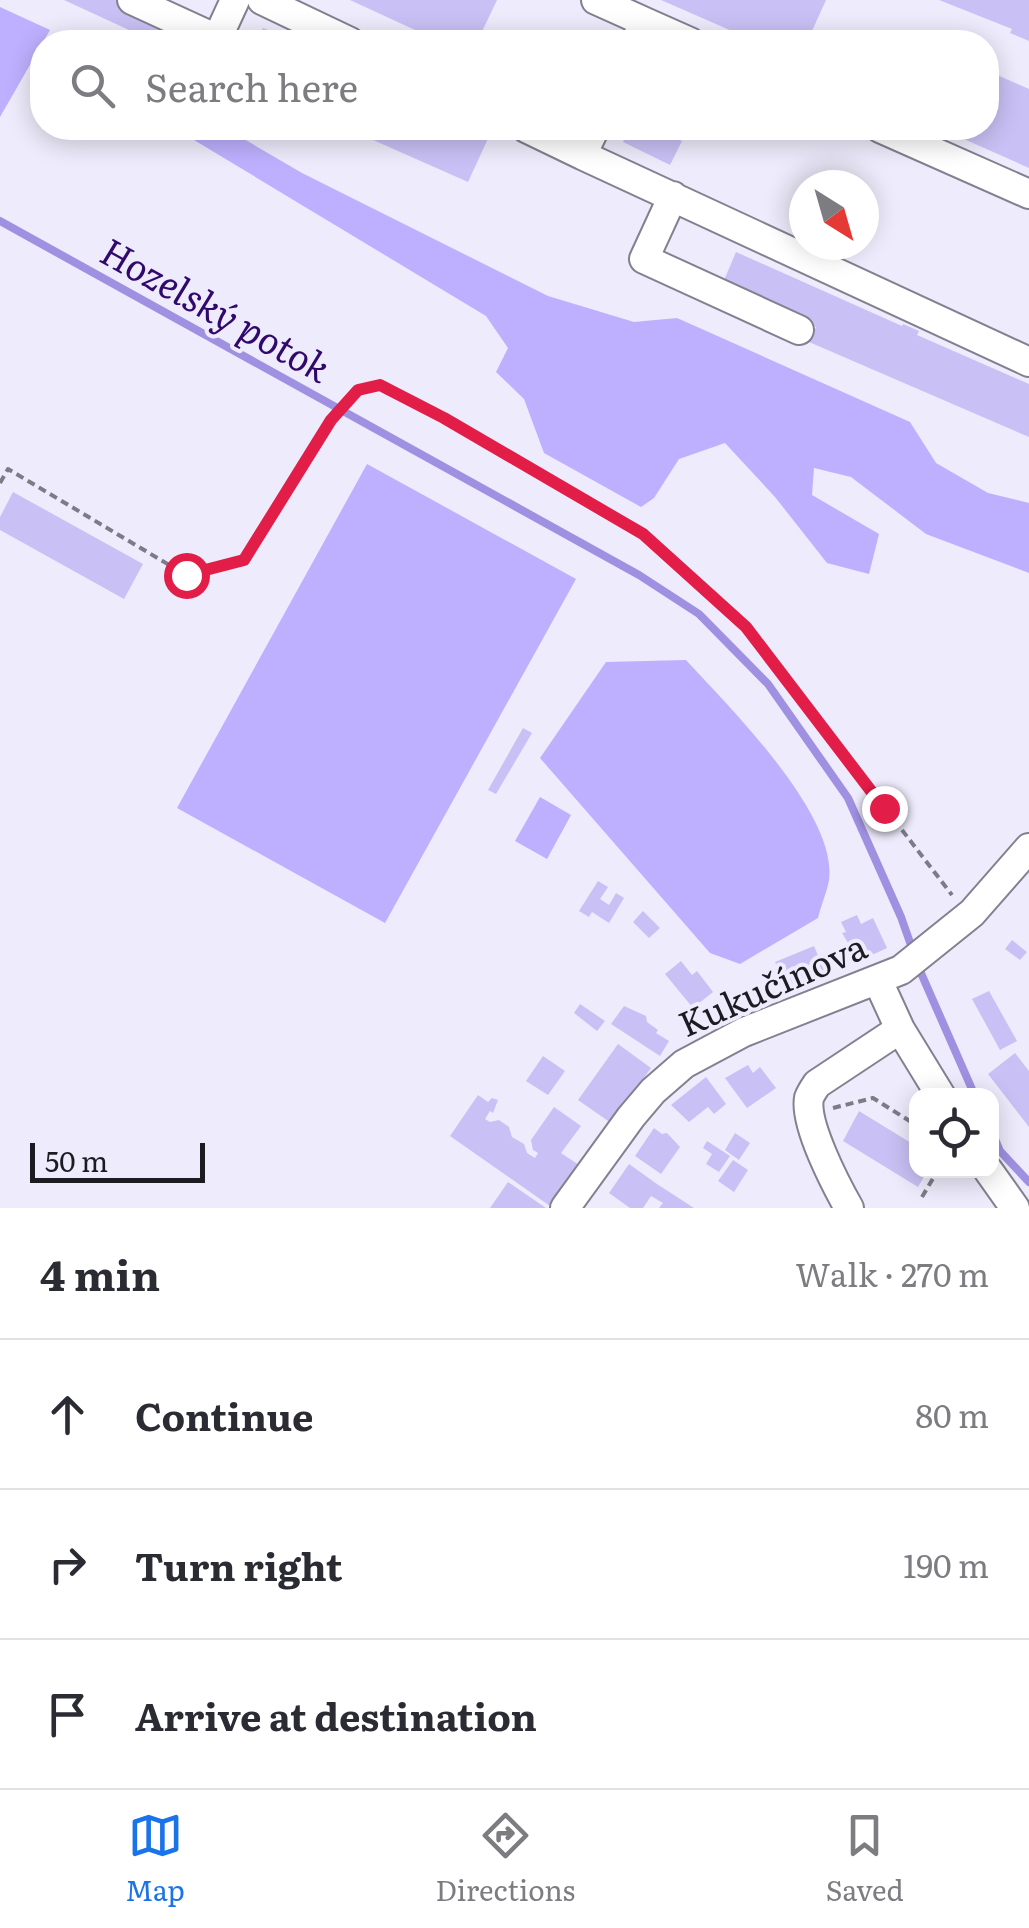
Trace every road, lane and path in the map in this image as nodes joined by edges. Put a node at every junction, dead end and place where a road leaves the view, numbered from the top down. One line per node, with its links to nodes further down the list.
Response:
1 (132, 0): 5 (street)
2 (236, 0): 6 (street)
3 (262, 0): 7 (street)
4 (596, 0): 8 (street)
5 (197, 30)
6 (221, 30)
7 (325, 30)
8 (637, 30)
9 (551, 140): 12 (street)
10 (589, 140): 12 (street)
11 (907, 140): 13 (street)
12 (582, 155): 14 (street)
13 (1029, 194)
14 (673, 196): 15 (street); 16 (street)
15 (799, 330)
16 (1029, 362)
17 (0, 483): 19 (path)
18 (1029, 848): 19 (street, Kukučínova)
19 (972, 912): 20 (street, Kukučínova)
20 (889, 976): 21 (street); 28 (street, Kukučínova)
21 (900, 1029): 22 (street); 23 (street)
22 (936, 1088)
23 (809, 1115): 24 (path); 29 (street)
24 (909, 1121)
25 (933, 1178): 27 (path)
26 (994, 1178): 30 (street)
27 (922, 1196)
28 (566, 1208)
29 (848, 1208)
30 (1015, 1208)

